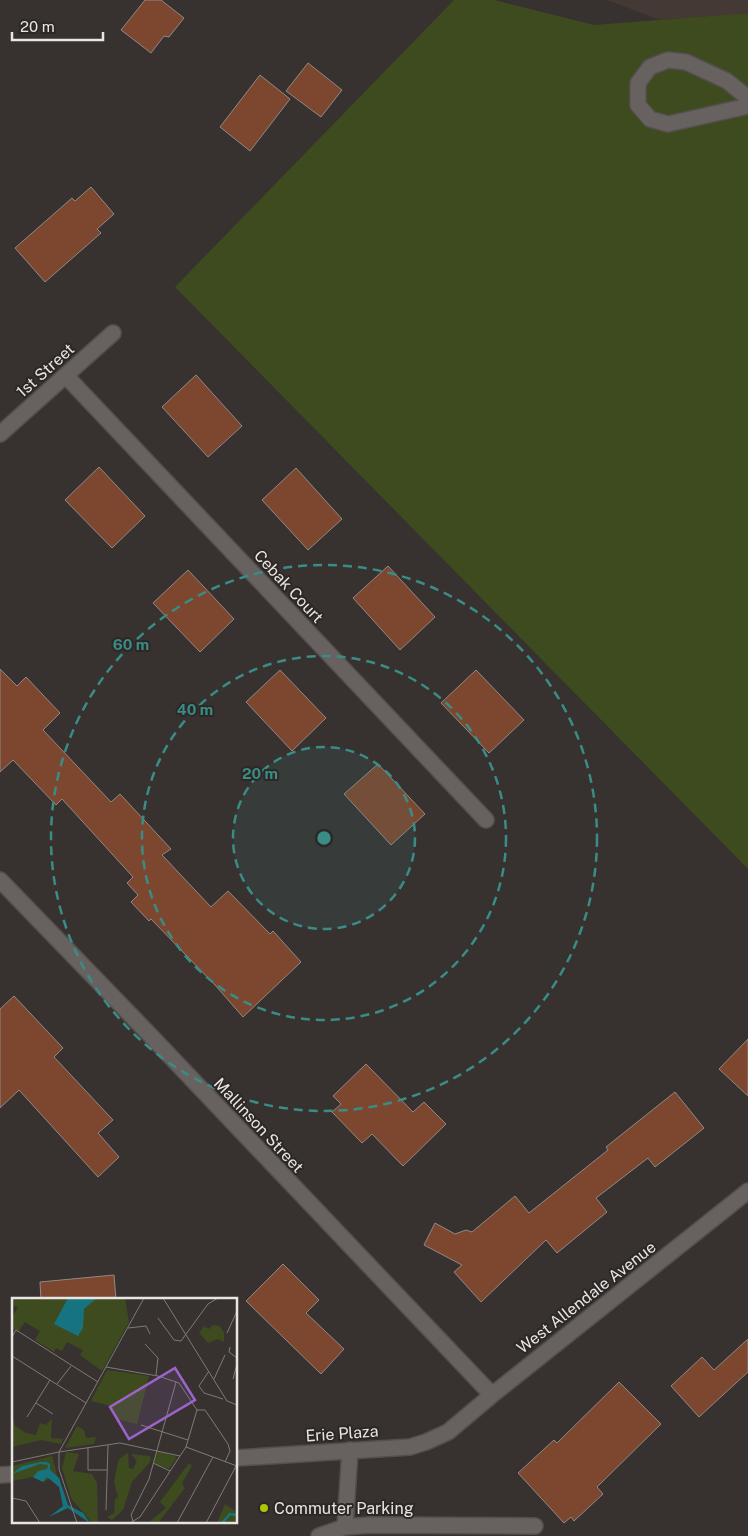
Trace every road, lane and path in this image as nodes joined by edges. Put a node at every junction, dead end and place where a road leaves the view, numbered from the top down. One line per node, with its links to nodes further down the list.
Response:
1 (748, 98): 2 (street)
2 (748, 106)
3 (113, 333): 4 (street, 1st Street)
4 (66, 376): 5 (street, 1st Street); 6 (street, Cebak Court)
5 (0, 434)
6 (486, 820)
7 (0, 880): 9 (street, Mallinson Street)
8 (748, 1191): 9 (street, West Allendale Avenue)
9 (492, 1395): 10 (street, West Allendale Avenue)
10 (448, 1432): 11 (street, Erie Plaza)
11 (350, 1450): 12 (street, Erie Plaza); 14 (street)
12 (238, 1458)
13 (535, 1526): 14 (street)
14 (345, 1528): 15 (street)
15 (319, 1536)

